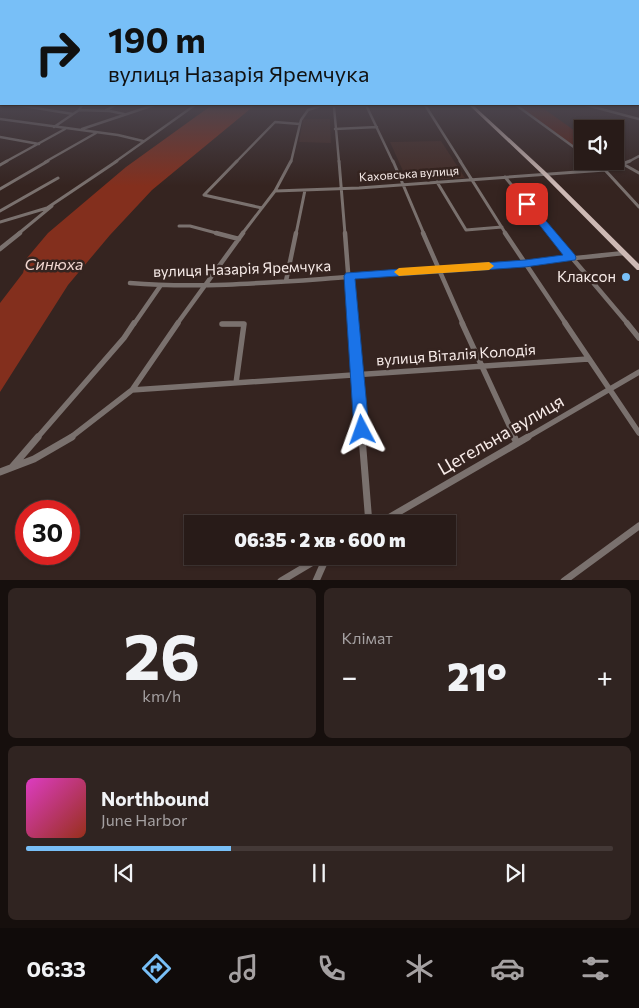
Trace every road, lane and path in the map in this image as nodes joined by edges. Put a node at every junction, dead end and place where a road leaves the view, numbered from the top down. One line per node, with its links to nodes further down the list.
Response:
1 (60, 132): 14 (street)
2 (91, 132): 11 (street)
3 (156, 132): 13 (street)
4 (265, 132): 34 (street)
5 (298, 132): 31 (street)
6 (335, 132): 28 (street)
7 (379, 132): 27 (street)
8 (442, 132): 25 (street)
9 (500, 132): 21 (main road)
10 (552, 132): 15 (street)
11 (97, 133): 13 (street); 29 (street)
12 (0, 136): 14 (street)
13 (143, 141): 32 (street)
14 (39, 144): 18 (street)
15 (574, 148)
16 (639, 156): 17 (street, Каховська вулиця)
17 (624, 164)
18 (0, 165)
19 (624, 165): 22 (street)
20 (605, 170): 21 (street, Каховська вулиця); 33 (street)
21 (544, 173): 23 (street, Каховська вулиця); 41 (main road)
22 (639, 173)
23 (505, 177): 25 (street, Каховська вулиця); 42 (street)
24 (58, 178): 35 (street)
25 (472, 179): 26 (street, Каховська вулиця); 38 (street)
26 (437, 182): 27 (street, Каховська вулиця); 38 (street)
27 (402, 184): 28 (street, Каховська вулиця); 45 (street)
28 (342, 188): 30 (street, Каховська вулиця); 46 (street)
29 (0, 190)
30 (305, 190): 31 (street, Каховська вулиця); 47 (street)
31 (275, 191): 34 (street)
32 (55, 204): 36 (street); 40 (street)
33 (639, 207)
34 (262, 208): 39 (street)
35 (0, 211)
36 (0, 221)
37 (179, 226): 39 (street)
38 (502, 227): 43 (street)
39 (238, 239): 50 (street)
40 (0, 249)
41 (624, 253): 42 (street, вулиця Назарія Яремчука); 44 (main road)
42 (571, 258): 43 (street, вулиця Назарія Яремчука); 52 (street)
43 (525, 264): 45 (street, вулиця Назарія Яремчука); 53 (street)
44 (639, 267)
45 (438, 269): 46 (street, вулиця Назарія Яремчука); 54 (street)
46 (350, 276): 47 (street, вулиця Назарія Яремчука); 56 (street)
47 (286, 281): 50 (street, вулиця Назарія Яремчука)
48 (130, 283): 49 (street, вулиця Назарія Яремчука)
49 (161, 285): 50 (street, вулиця Назарія Яремчука); 62 (street)
50 (204, 285): 58 (street)
51 (222, 324): 57 (street)
52 (639, 338)
53 (588, 359): 54 (street, вулиця Віталія Колодія); 59 (street)
54 (481, 364): 56 (street, вулиця Віталія Колодія); 61 (street)
55 (639, 372): 59 (street, Цегельна вулиця)
56 (357, 374): 57 (street, вулиця Віталія Колодія); 64 (street)
57 (236, 383): 58 (street, вулиця Віталія Колодія)
58 (132, 390): 62 (street)
59 (609, 390): 60 (street); 61 (street, Цегельна вулиця)
60 (639, 433)
61 (517, 443): 65 (street, Цегельна вулиця)
62 (12, 468): 63 (street)
63 (0, 472)
64 (368, 515)
65 (393, 515)
66 (639, 526): 71 (street)
67 (308, 565): 69 (street)
68 (322, 565): 70 (street)
69 (281, 580)
70 (316, 580)
71 (564, 580)

